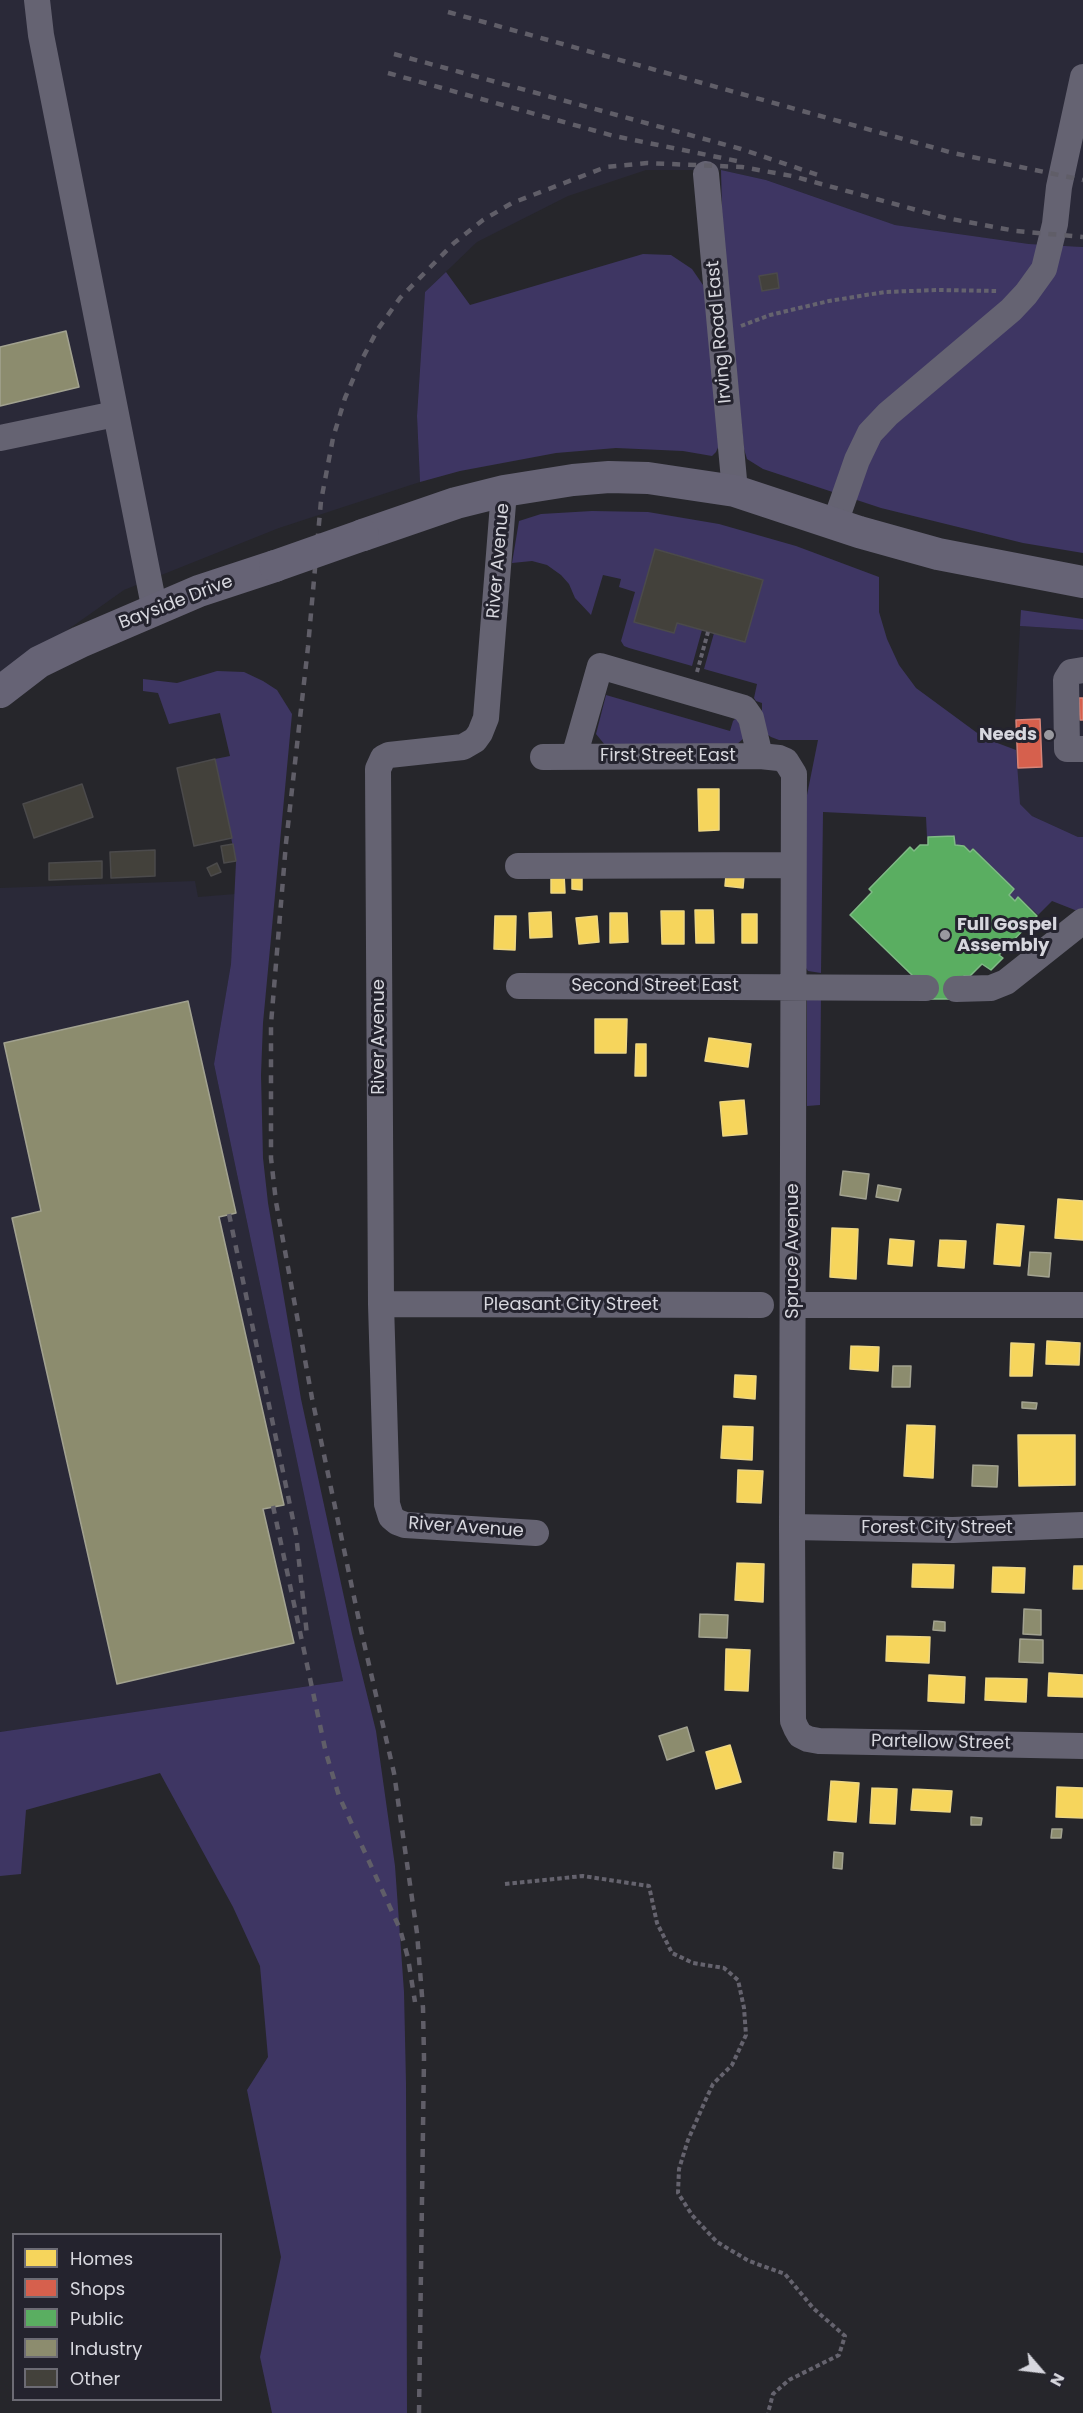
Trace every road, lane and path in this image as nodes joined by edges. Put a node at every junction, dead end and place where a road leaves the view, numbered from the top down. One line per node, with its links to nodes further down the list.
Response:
1 (36, 0): 6 (street)
2 (1083, 77): 4 (street)
3 (706, 174): 5 (street, Irving Road East)
4 (1026, 294): 5 (path); 10 (street)
5 (721, 334): 9 (street, Irving Road East)
6 (115, 414): 7 (street); 12 (street)
7 (0, 438)
8 (504, 490): 9 (main road, Bayside Drive); 12 (main road, Bayside Drive, bridge); 29 (street, River Avenue)
9 (735, 491): 10 (main road, Bayside Drive)
10 (835, 523): 11 (main road, Bayside Drive)
11 (1083, 582)
12 (155, 611): 15 (main road, Bayside Drive)
13 (708, 632): 16 (path)
14 (1083, 670): 17 (street)
15 (7, 679)
16 (691, 693): 18 (street); 20 (street)
17 (1083, 749)
18 (760, 756): 20 (street, First Street East); 21 (street, First Street East)
19 (543, 757): 20 (street, First Street East)
20 (574, 757)
21 (791, 766): 22 (street, Spruce Avenue)
22 (793, 865): 23 (street); 26 (street, Spruce Avenue)
23 (518, 866)
24 (1083, 921): 28 (street)
25 (519, 986): 26 (street, Second Street East)
26 (792, 987): 27 (street, Second Street East); 31 (street, Spruce Avenue)
27 (926, 988)
28 (956, 989)
29 (381, 1305): 30 (street, Pleasant City Street); 35 (street, River Avenue)
30 (760, 1305)
31 (794, 1305): 32 (street); 34 (street, Spruce Avenue)
32 (1083, 1305)
33 (1083, 1525): 34 (street, Forest City Street)
34 (792, 1527): 36 (street, Spruce Avenue)
35 (536, 1533)
36 (800, 1735): 37 (street, Partellow Street)
37 (1083, 1746)
38 (505, 1884): 39 (path)
39 (768, 2413)

